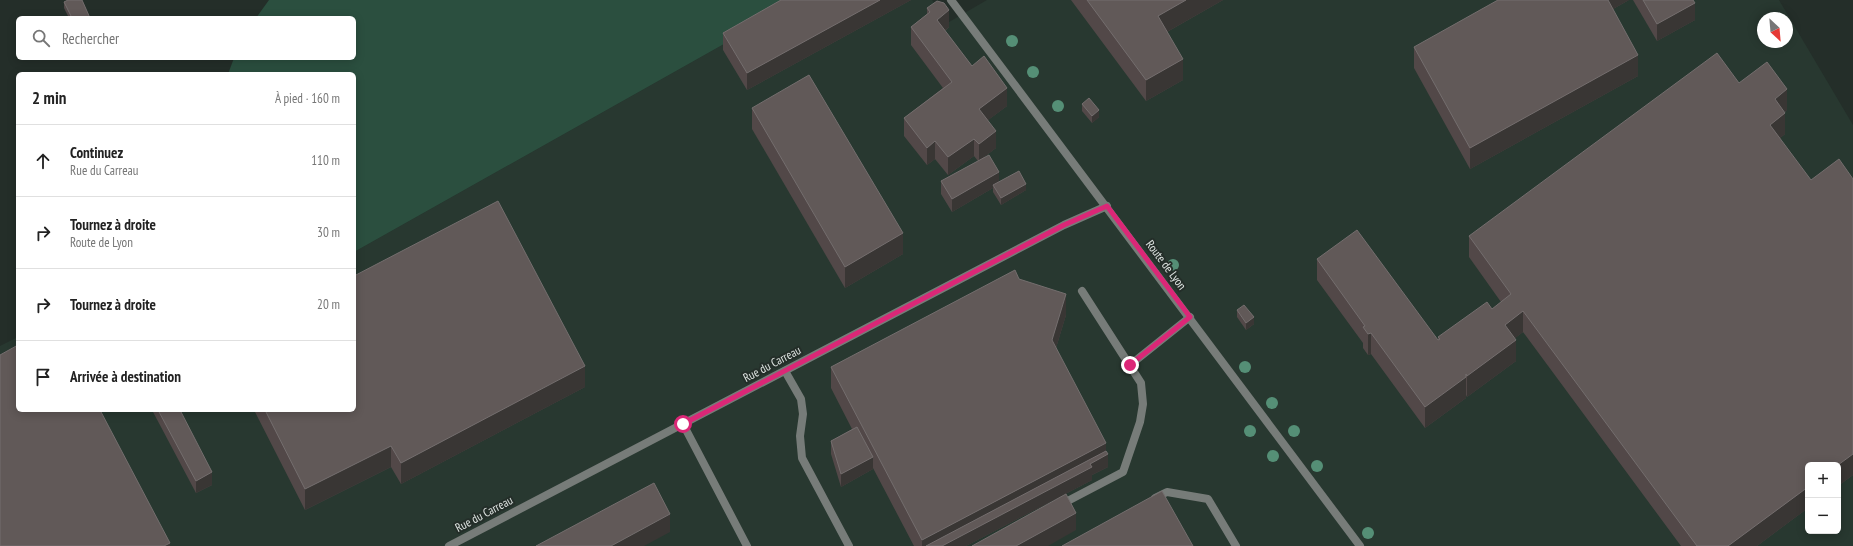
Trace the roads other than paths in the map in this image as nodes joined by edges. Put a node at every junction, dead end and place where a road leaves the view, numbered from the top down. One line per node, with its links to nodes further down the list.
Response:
1 (951, 0): 2 (street, Route de Lyon)
2 (1107, 206): 4 (street, Route de Lyon); 6 (street, Rue du Carreau)
3 (1082, 290): 5 (street)
4 (1190, 317): 5 (street); 14 (street, Route de Lyon)
5 (1130, 365): 9 (street)
6 (785, 370): 7 (street, Rue du Carreau); 12 (street)
7 (683, 424): 10 (street, Rue du Carreau); 11 (street)
8 (1147, 502): 13 (street)
9 (1053, 509)
10 (449, 546)
11 (747, 546)
12 (849, 546)
13 (1236, 546)
14 (1360, 546)

